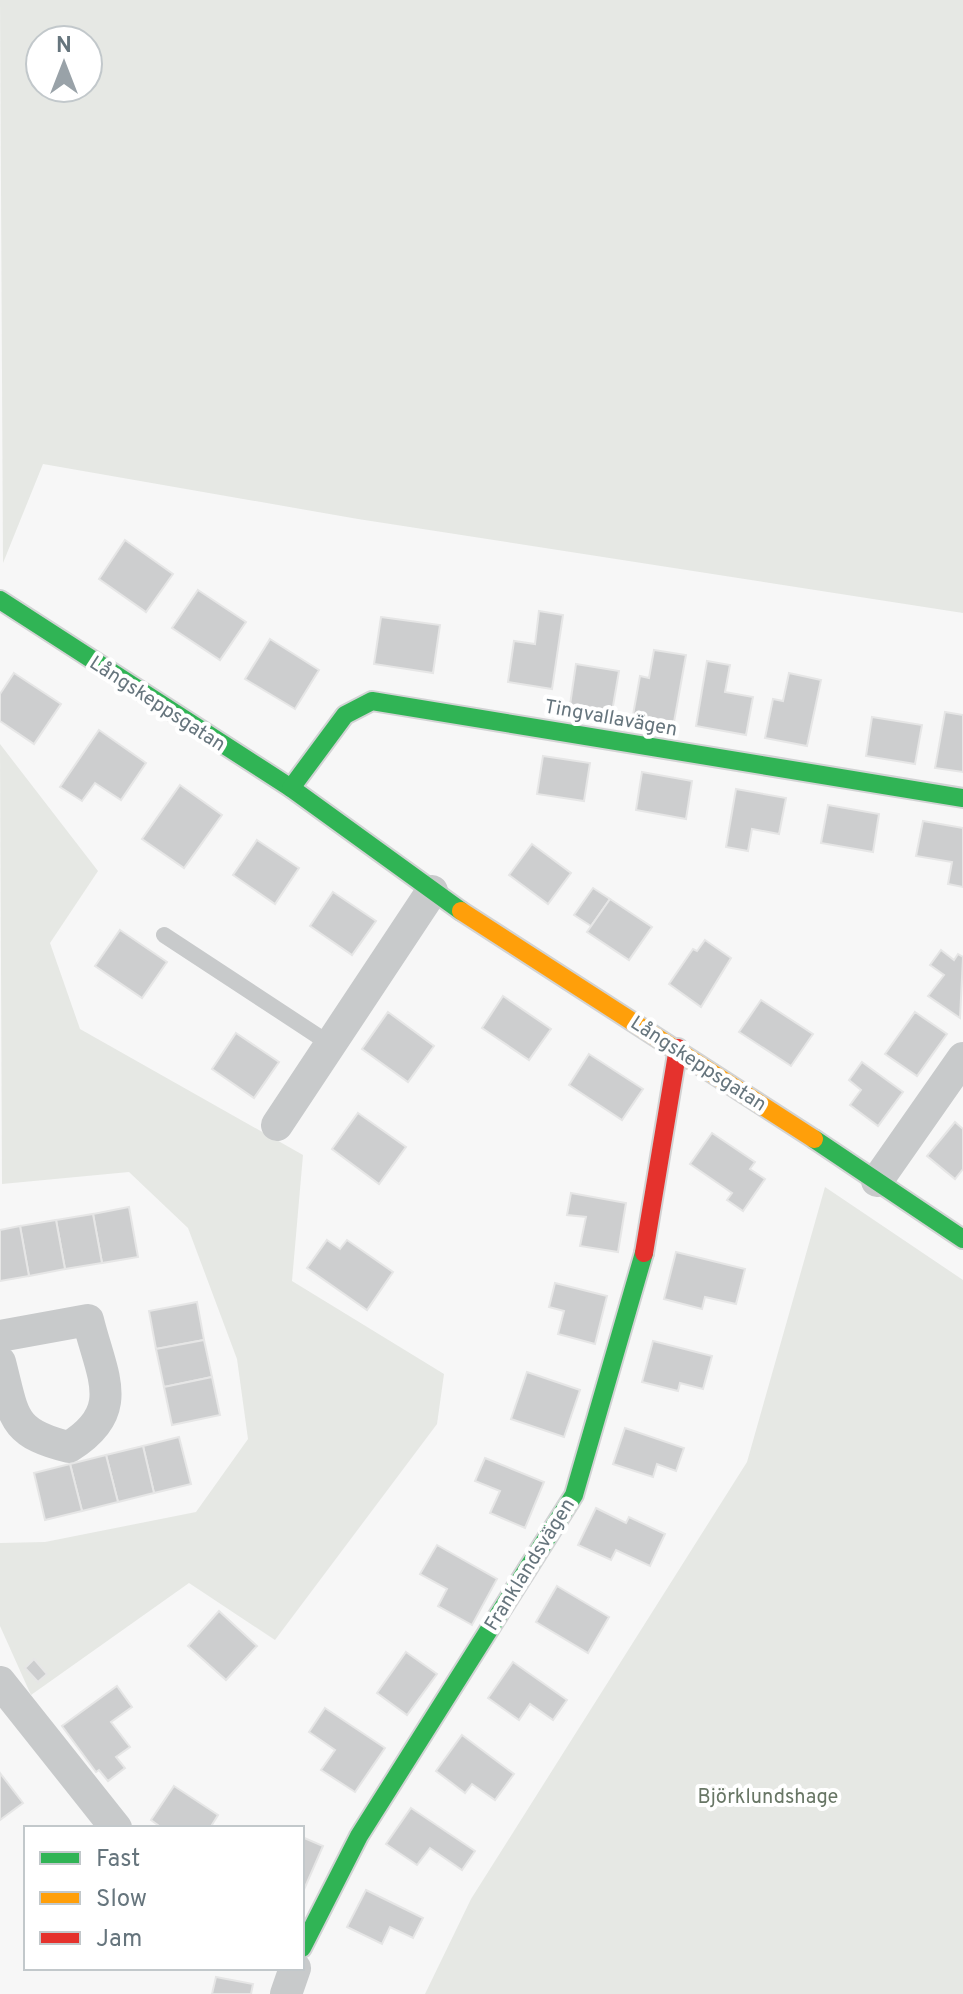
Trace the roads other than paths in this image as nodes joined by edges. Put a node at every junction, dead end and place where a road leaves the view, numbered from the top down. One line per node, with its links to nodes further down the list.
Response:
1 (0, 600): 2 (street, Långskeppsgatan)
2 (291, 788): 3 (street, Tingvallavägen); 4 (street, Långskeppsgatan)
3 (963, 798)
4 (432, 891): 6 (street); 7 (street, Långskeppsgatan)
5 (164, 935): 6 (lane)
6 (330, 1044): 9 (street)
7 (678, 1048): 10 (street, Långskeppsgatan); 16 (street, Franklandsvägen)
8 (963, 1058): 10 (street)
9 (277, 1125)
10 (877, 1181): 11 (street, Långskeppsgatan)
11 (963, 1239)
12 (0, 1336): 13 (street)
13 (0, 1362)
14 (0, 1682): 15 (street)
15 (114, 1826)
16 (304, 1944)
17 (294, 1970): 18 (street)
18 (286, 1994)

